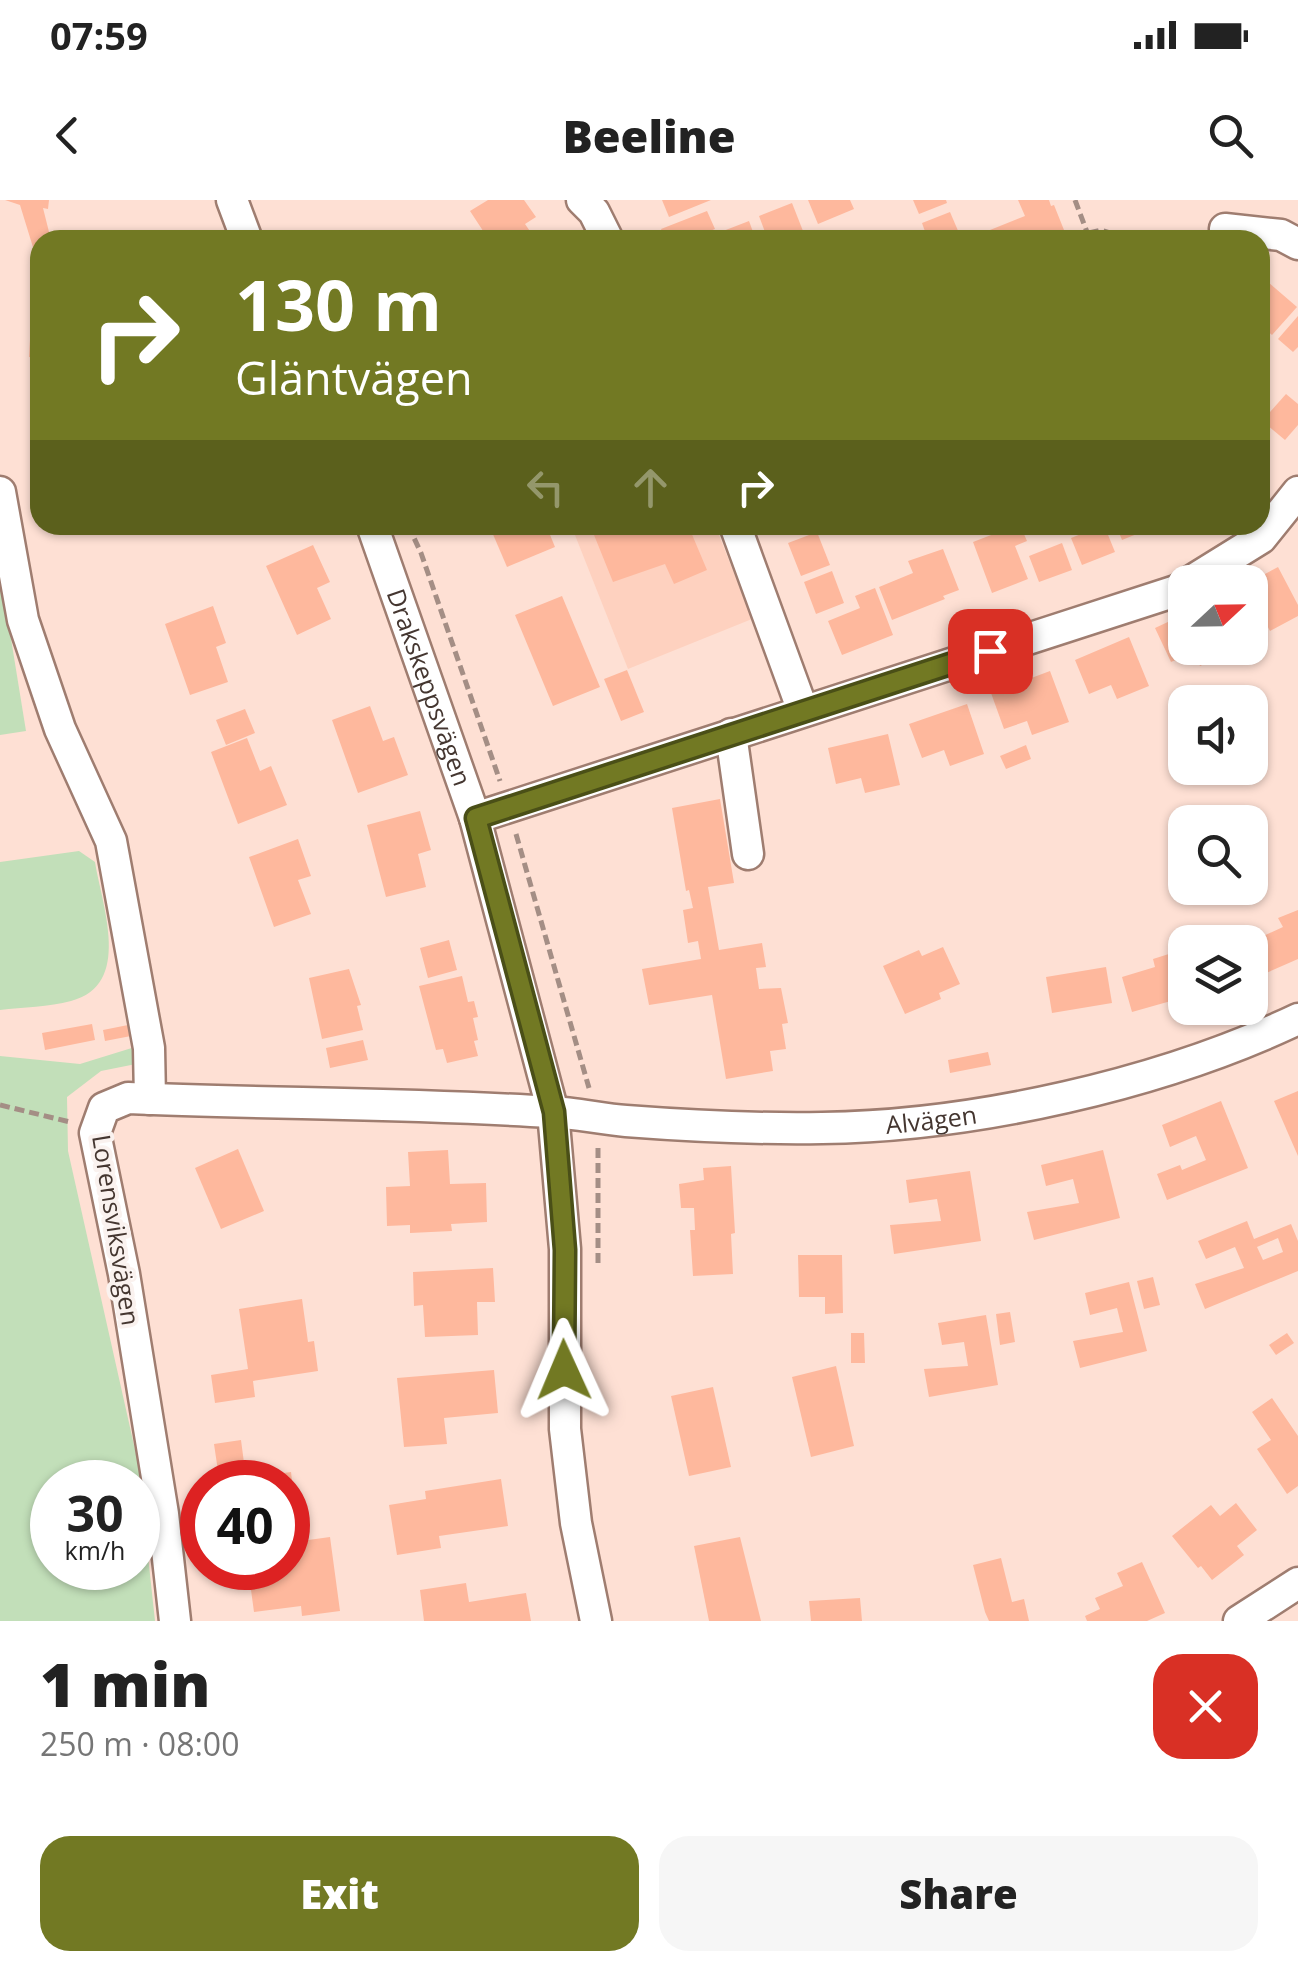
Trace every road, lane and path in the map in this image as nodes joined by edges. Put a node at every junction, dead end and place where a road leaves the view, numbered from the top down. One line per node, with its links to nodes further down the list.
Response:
1 (232, 200): 5 (street)
2 (582, 200): 6 (street)
3 (1075, 200): 7 (path)
4 (1225, 229): 8 (street)
5 (243, 230)
6 (603, 230)
7 (1088, 230)
8 (1234, 230)
9 (1270, 234): 10 (street)
10 (1298, 244)
11 (0, 492): 24 (street)
12 (1298, 492): 13 (street)
13 (1270, 527)
14 (376, 535): 21 (street, Drakskeppsvägen)
15 (739, 535): 19 (street)
16 (1263, 535): 17 (street)
17 (1218, 565)
18 (1168, 594): 19 (street)
19 (803, 711): 20 (street)
20 (730, 734): 21 (street); 22 (street)
21 (476, 818): 26 (street, Drakskeppsvägen)
22 (748, 854)
23 (1298, 1018): 26 (street, Alvägen)
24 (150, 1099): 26 (street, Lorensviksvägen); 27 (street, Lorensviksvägen)
25 (0, 1105): 27 (path)
26 (554, 1112): 30 (street, Drakskeppsvägen)
27 (95, 1132): 29 (street, Lorensviksvägen)
28 (1298, 1583): 31 (street)
29 (175, 1621)
30 (596, 1621)
31 (1239, 1621)

